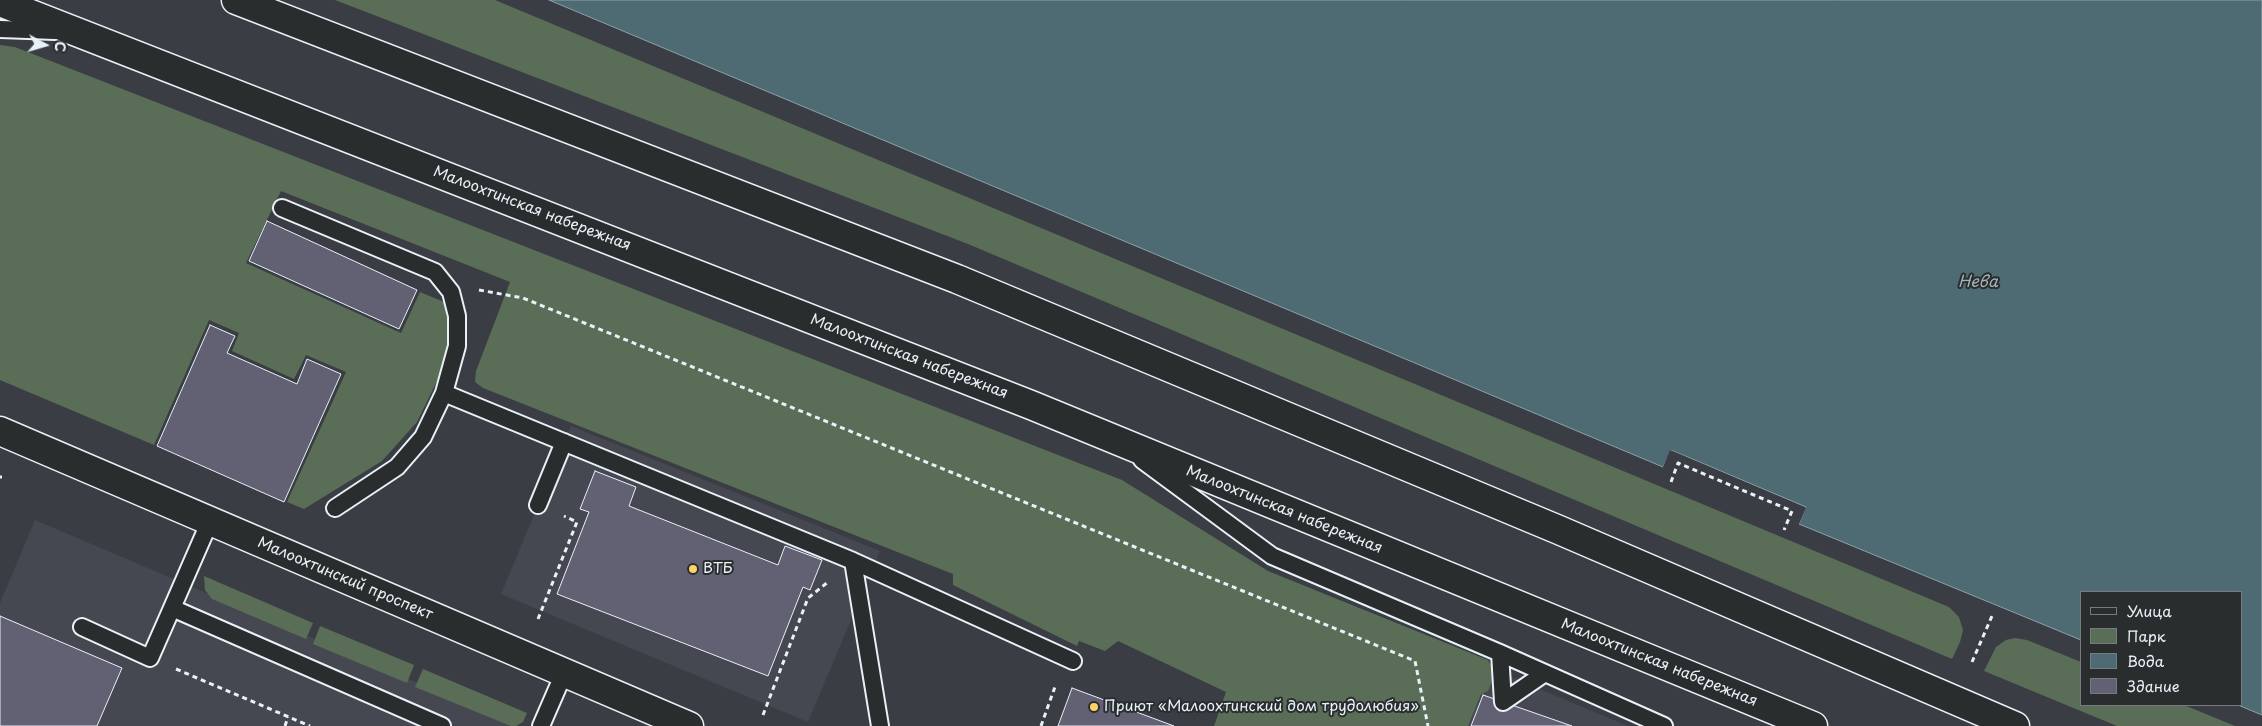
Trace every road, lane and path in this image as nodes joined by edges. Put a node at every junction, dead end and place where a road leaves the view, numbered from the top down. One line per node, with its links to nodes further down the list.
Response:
1 (236, 0): 40 (main road)
2 (0, 2): 4 (main road, Малоохтинская набережная)
3 (0, 29): 4 (lane)
4 (78, 31): 10 (main road, Малоохтинская набережная)
5 (282, 208): 6 (lane)
6 (450, 292): 7 (lane); 37 (path)
7 (444, 393): 9 (lane); 13 (lane)
8 (0, 431): 14 (main road, Малоохтинский проспект)
9 (564, 442): 12 (lane); 16 (lane)
10 (1118, 442): 22 (lane); 39 (main road, Малоохтинская набережная)
11 (1671, 482): 15 (path)
12 (538, 505): 20 (path)
13 (335, 508)
14 (210, 521): 18 (lane); 26 (main road, Малоохтинский проспект)
15 (1784, 530)
16 (853, 561): 24 (lane); 35 (lane)
17 (808, 598): 28 (path)
18 (172, 608): 23 (lane); 32 (lane)
19 (1992, 616): 25 (path)
20 (538, 619)
21 (82, 627): 23 (lane)
22 (1500, 653): 27 (lane); 27 (lane)
23 (150, 658): 29 (path)
24 (1070, 659): 36 (path)
25 (1972, 662)
26 (564, 673): 33 (lane); 34 (main road, Малоохтинский проспект)
27 (1544, 673): 38 (lane)
28 (763, 714)
29 (288, 717): 30 (path); 31 (path)
30 (285, 726)
31 (310, 726)
32 (442, 726)
33 (541, 726)
34 (690, 726)
35 (880, 726)
36 (1041, 726)
37 (1428, 726)
38 (1664, 726)
39 (1813, 726)
40 (2015, 726)

